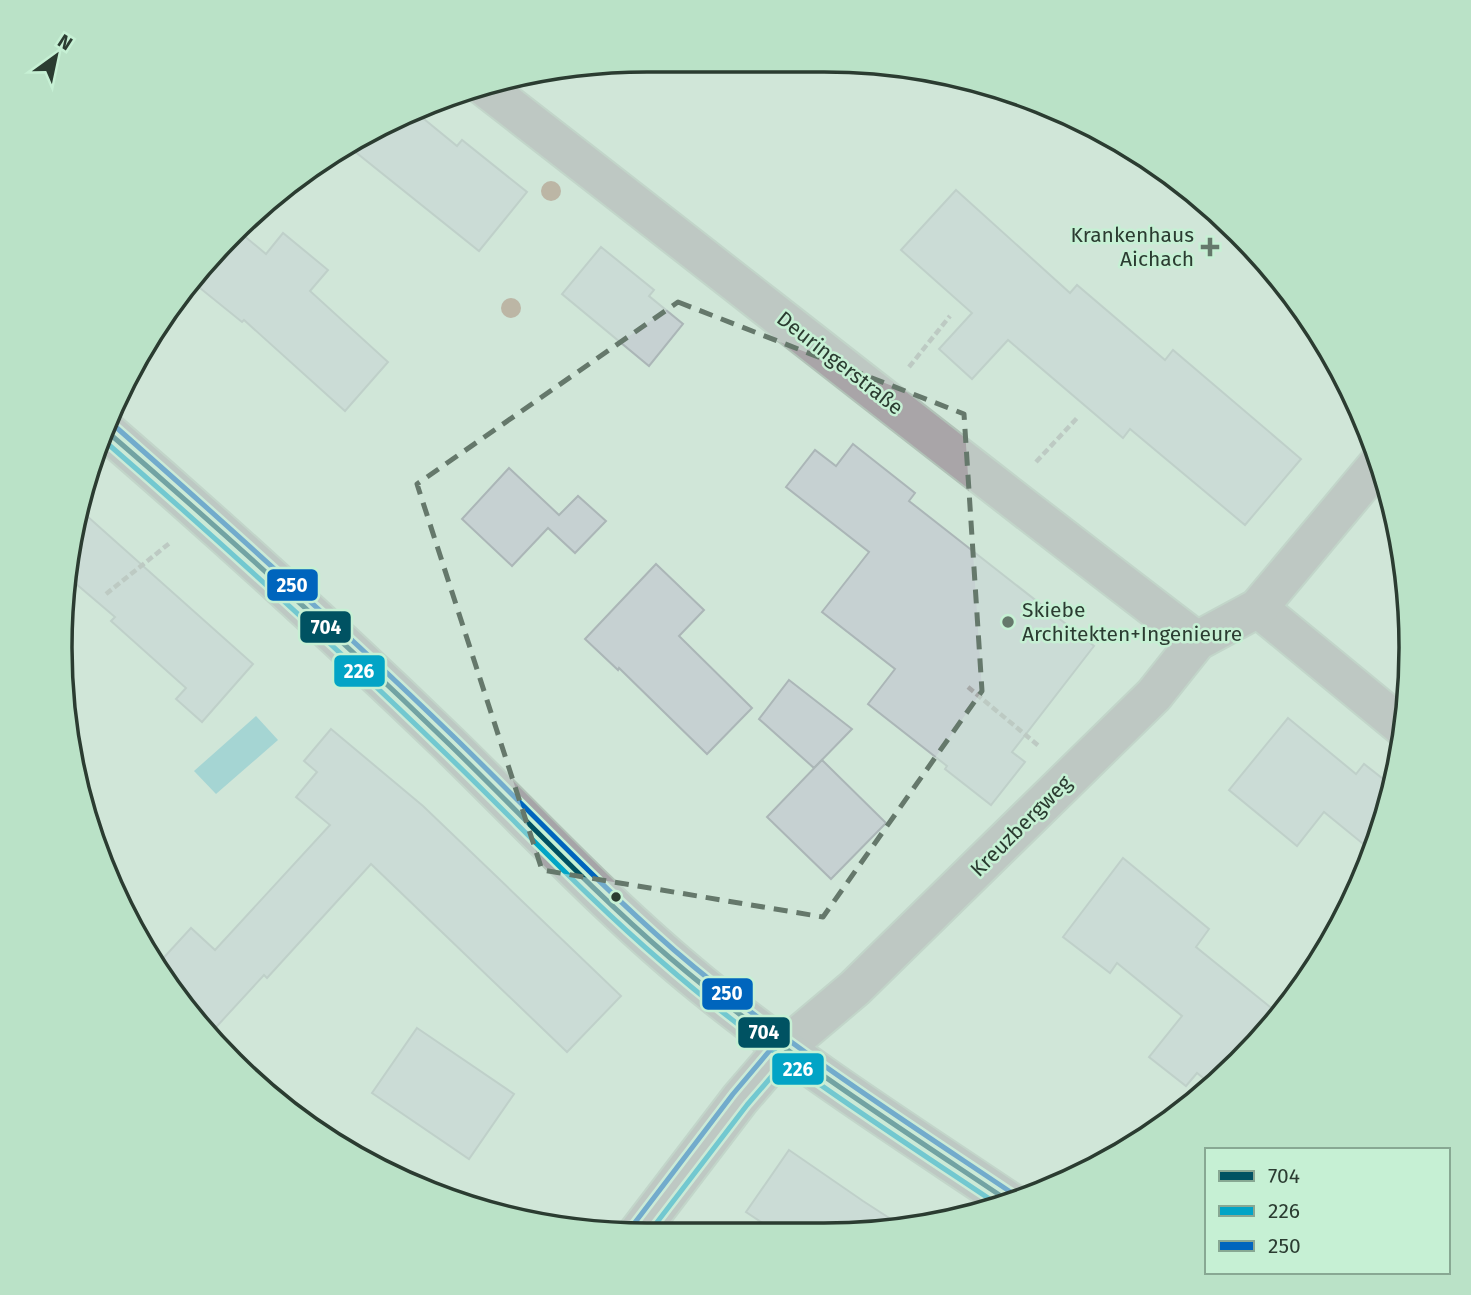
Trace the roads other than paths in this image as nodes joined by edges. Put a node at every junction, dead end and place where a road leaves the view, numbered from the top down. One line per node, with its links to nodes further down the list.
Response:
1 (492, 93): 5 (street, Deuringerstraße)
2 (112, 436): 7 (main road)
3 (1372, 472): 4 (street, Kreuzbergweg)
4 (1258, 608): 5 (street, Kreuzbergweg); 6 (street)
5 (1198, 641): 7 (street, Kreuzbergweg)
6 (1394, 720)
7 (785, 1048): 8 (main road); 9 (street, Kreuzbergweg)
8 (1001, 1196)
9 (645, 1223)

